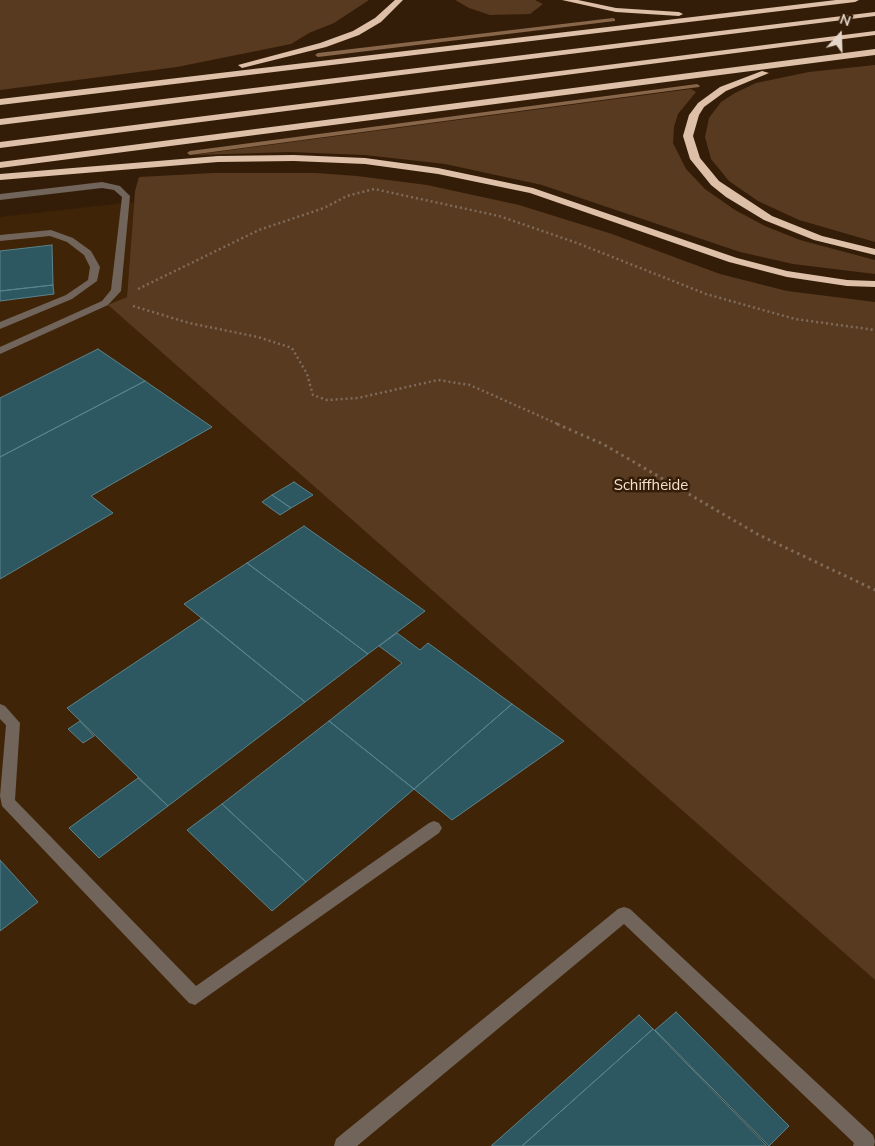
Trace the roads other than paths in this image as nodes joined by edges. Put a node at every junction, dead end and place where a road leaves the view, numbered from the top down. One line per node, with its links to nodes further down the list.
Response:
1 (399, 0): 8 (highway)
2 (566, 0): 4 (highway)
3 (855, 0): 4 (highway)
4 (783, 9): 8 (highway)
5 (875, 14): 10 (highway)
6 (875, 33): 11 (highway)
7 (875, 52): 12 (highway); 16 (highway)
8 (67, 94): 9 (highway)
9 (0, 102)
10 (0, 122)
11 (0, 145)
12 (0, 165)
13 (0, 177): 17 (highway)
14 (0, 197): 19 (lane)
15 (0, 238): 18 (lane)
16 (875, 252)
17 (875, 284)
18 (0, 326)
19 (0, 351)
20 (0, 710): 21 (lane)
21 (434, 828)
22 (343, 1146): 23 (lane)
23 (862, 1146)

